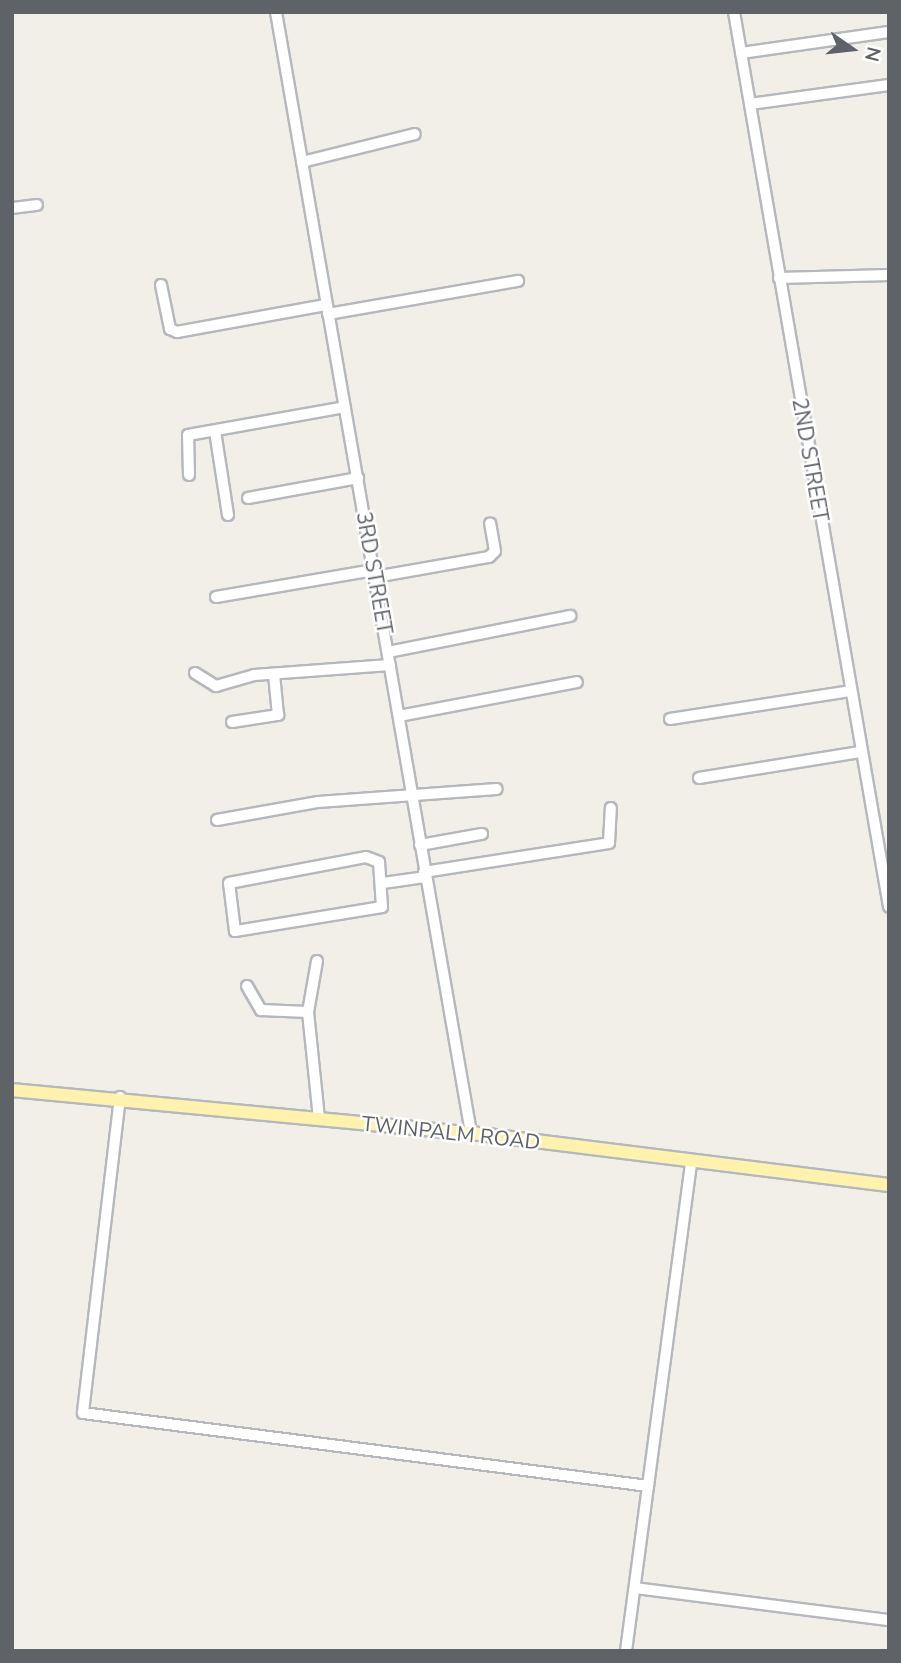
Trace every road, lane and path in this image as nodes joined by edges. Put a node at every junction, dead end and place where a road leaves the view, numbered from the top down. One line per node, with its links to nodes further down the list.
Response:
1 (276, 12): 8 (street, 3RD STREET)
2 (734, 12): 4 (street, 2ND STREET)
3 (889, 32): 4 (street)
4 (741, 53): 6 (street, 2ND STREET)
5 (889, 85): 6 (street)
6 (750, 104): 12 (street, 2ND STREET)
7 (415, 134): 8 (street)
8 (302, 162): 15 (street, 3RD STREET)
9 (37, 205): 10 (street)
10 (12, 208)
11 (889, 275): 12 (street)
12 (779, 278): 31 (street, 2ND STREET)
13 (518, 281): 15 (street)
14 (161, 285): 15 (street)
15 (327, 309): 16 (street, 3RD STREET)
16 (345, 407): 17 (street); 19 (street, 3RD STREET)
17 (215, 431): 18 (street); 21 (street)
18 (189, 475)
19 (358, 478): 20 (street); 23 (street, 3RD STREET)
20 (248, 498)
21 (228, 515)
22 (490, 523): 23 (street)
23 (374, 573): 24 (street); 26 (street, 3RD STREET)
24 (215, 597)
25 (570, 617): 26 (street)
26 (388, 652): 27 (street, 3RD STREET)
27 (390, 665): 29 (street); 32 (street, 3RD STREET)
28 (195, 673): 29 (street)
29 (274, 674): 34 (street)
30 (577, 682): 32 (street)
31 (850, 691): 33 (street); 35 (street, 2ND STREET)
32 (399, 716): 38 (street, 3RD STREET)
33 (670, 719)
34 (232, 722)
35 (860, 752): 36 (street); 45 (street, 2ND STREET)
36 (699, 778)
37 (497, 789): 38 (street)
38 (412, 800): 40 (street); 42 (street, 3RD STREET)
39 (611, 808): 43 (street)
40 (217, 820)
41 (482, 834): 42 (street)
42 (420, 845): 43 (street, 3RD STREET)
43 (424, 874): 44 (street); 52 (street, 3RD STREET)
44 (383, 883): 44 (street)
45 (889, 907)
46 (317, 961): 48 (street)
47 (247, 986): 48 (street)
48 (308, 1012): 51 (street)
49 (12, 1090): 50 (main road, TWINPALM ROAD)
50 (120, 1097): 51 (main road, TWINPALM ROAD); 55 (street)
51 (319, 1119): 52 (main road, TWINPALM ROAD)
52 (471, 1133): 53 (main road, TWINPALM ROAD)
53 (691, 1161): 54 (main road, TWINPALM ROAD); 55 (street)
54 (889, 1185)
55 (648, 1486): 56 (street)
56 (635, 1588): 57 (street); 58 (street)
57 (889, 1620)
58 (626, 1651)

